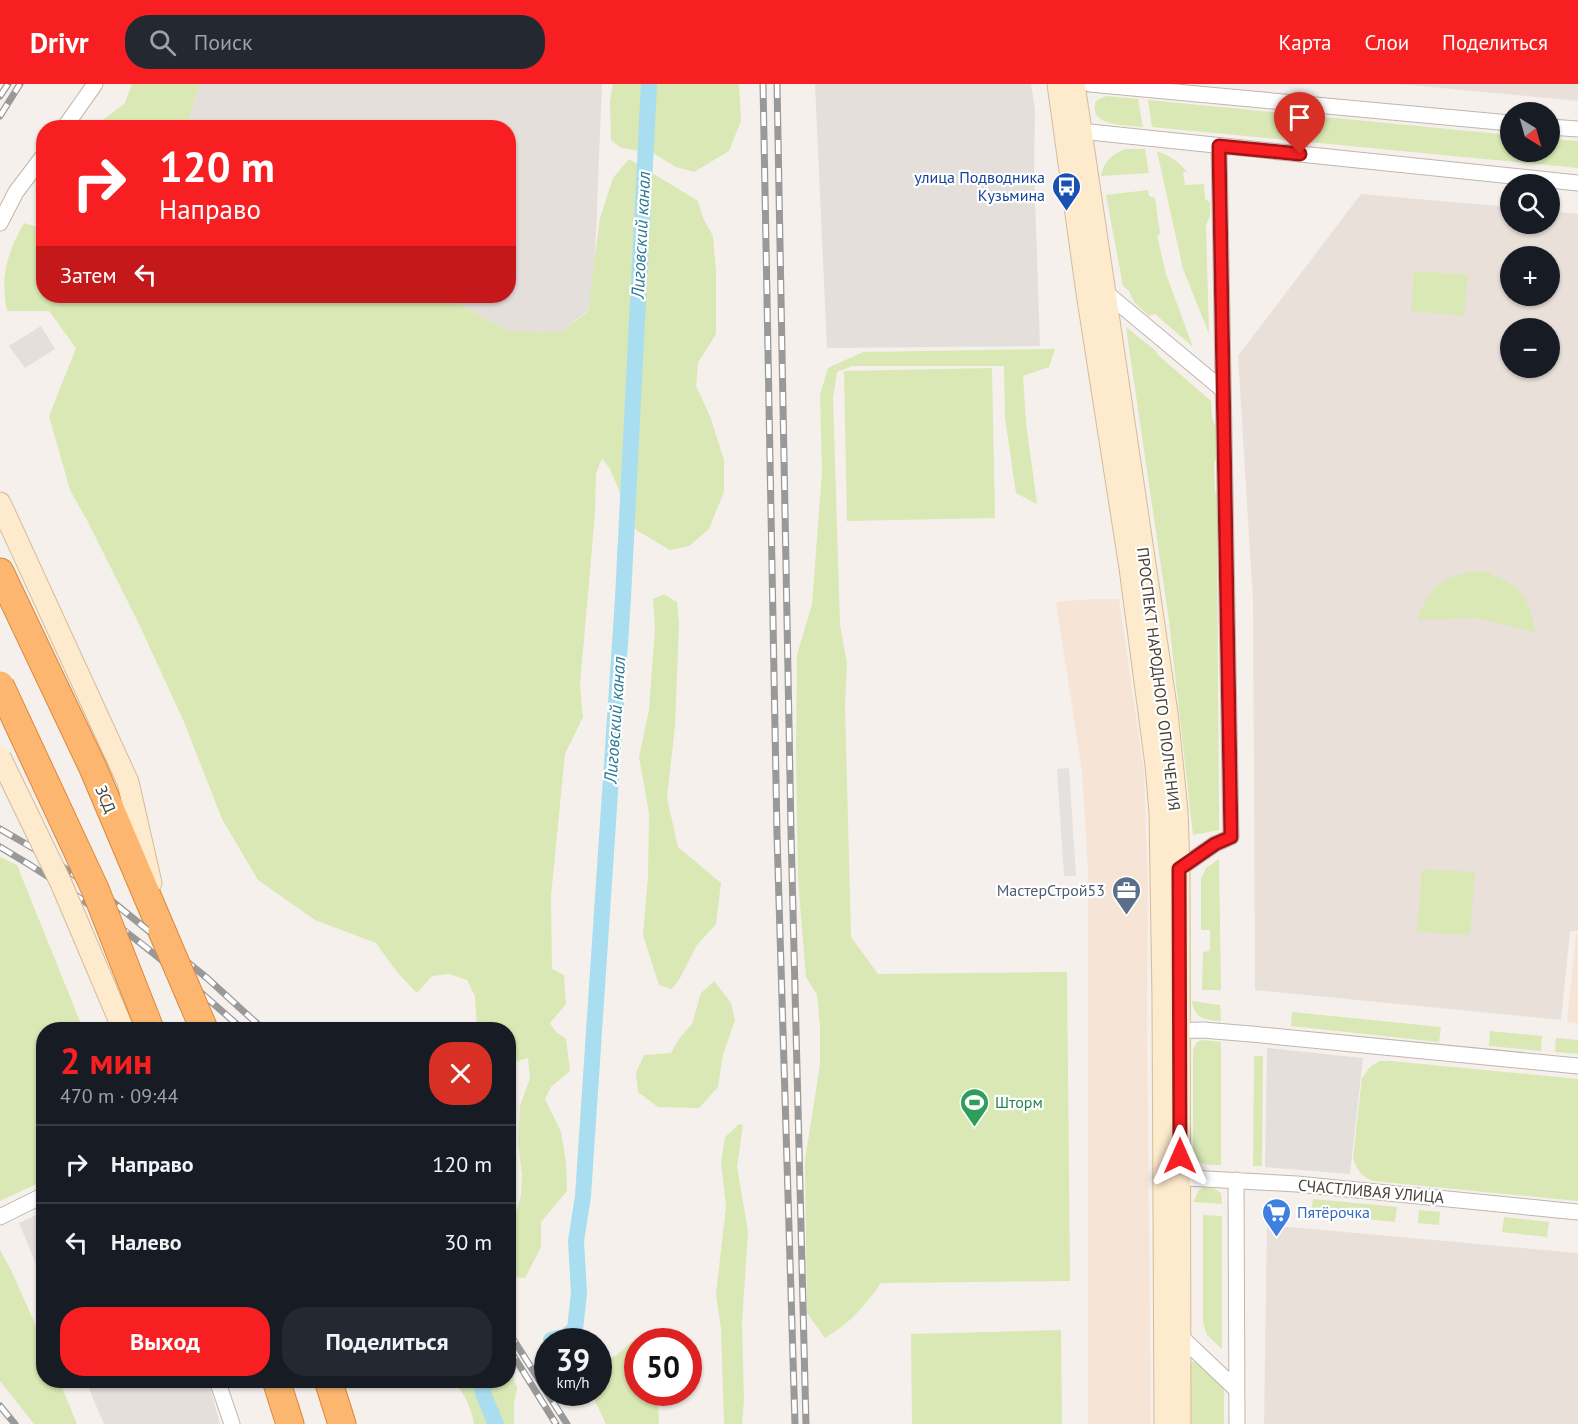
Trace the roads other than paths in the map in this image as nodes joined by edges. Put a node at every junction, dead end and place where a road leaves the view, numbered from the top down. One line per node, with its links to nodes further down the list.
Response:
1 (95, 84): 4 (street)
2 (1090, 84): 5 (street)
3 (1065, 86): 7 (main road, ПРОСПЕКТ НАРОДНОГО ОПОЛЧЕНИЯ)
4 (70, 120)
5 (1500, 122)
6 (1560, 128): 8 (street)
7 (1072, 129): 9 (street); 13 (main road, ПРОСПЕКТ НАРОДНОГО ОПОЛЧЕНИЯ); 24 (main road, ПРОСПЕКТ НАРОДНОГО ОПОЛЧЕНИЯ)
8 (1578, 129)
9 (1219, 146): 11 (street); 14 (street)
10 (36, 166): 12 (street)
11 (1578, 183)
12 (0, 223)
13 (1104, 291): 14 (street); 19 (main road, ПРОСПЕКТ НАРОДНОГО ОПОЛЧЕНИЯ)
14 (1223, 390): 19 (street)
15 (0, 503): 20 (main road)
16 (0, 572): 20 (highway, ЗСД)
17 (0, 685): 22 (highway, bridge)
18 (0, 757): 21 (main road, bridge)
19 (1179, 869): 24 (main road, ПРОСПЕКТ НАРОДНОГО ОПОЛЧЕНИЯ)
20 (162, 931): 23 (highway, ЗСД, bridge)
21 (120, 1022)
22 (147, 1022)
23 (201, 1022)
24 (1172, 1031): 25 (street); 26 (main road, ПРОСПЕКТ НАРОДНОГО ОПОЛЧЕНИЯ)
25 (1578, 1066)
26 (1172, 1177): 27 (street, СЧАСТЛИВАЯ УЛИЦА); 31 (main road, ПРОСПЕКТ НАРОДНОГО ОПОЛЧЕНИЯ); 39 (main road, ПРОСПЕКТ НАРОДНОГО ОПОЛЧЕНИЯ)
27 (1236, 1180): 29 (street, СЧАСТЛИВАЯ УЛИЦА); 35 (street)
28 (36, 1199): 30 (street)
29 (1578, 1212)
30 (0, 1217)
31 (1179, 1335): 35 (street); 40 (main road, ПРОСПЕКТ НАРОДНОГО ОПОЛЧЕНИЯ)
32 (220, 1388): 36 (street)
33 (279, 1388): 37 (highway)
34 (331, 1388): 38 (highway)
35 (1237, 1390): 41 (street)
36 (232, 1424)
37 (290, 1424)
38 (342, 1424)
39 (1165, 1424)
40 (1180, 1424)
41 (1237, 1424)

